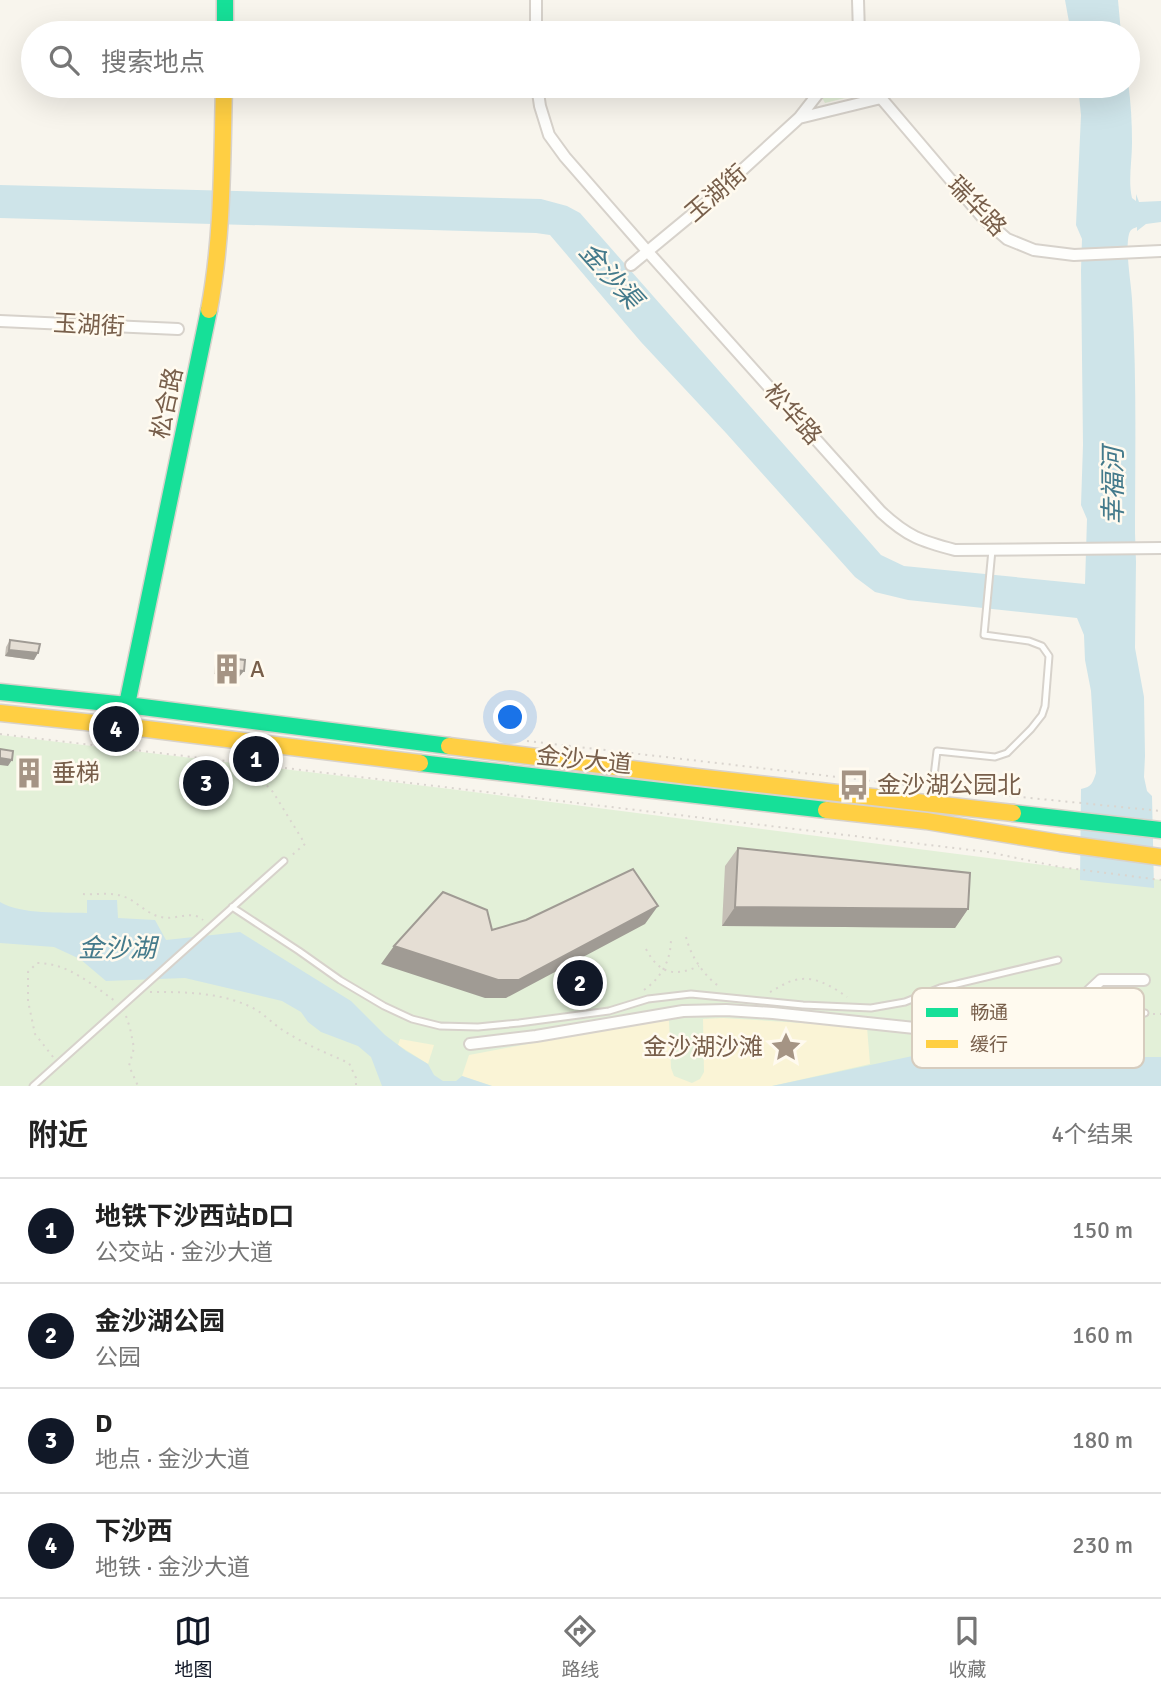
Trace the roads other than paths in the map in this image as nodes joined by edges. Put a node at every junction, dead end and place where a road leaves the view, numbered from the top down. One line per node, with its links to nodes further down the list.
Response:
1 (225, 0): 4 (main road)
2 (536, 0): 5 (street)
3 (858, 0): 6 (street)
4 (225, 21)
5 (536, 21)
6 (859, 21)
7 (224, 98): 20 (main road, 松合路)
8 (539, 98): 13 (street, 松华路)
9 (815, 98): 11 (street, 玉湖街)
10 (881, 98): 11 (street, 玉湖街); 12 (street, 瑞华路)
11 (799, 118): 13 (street, 玉湖街)
12 (1161, 251)
13 (648, 252): 14 (street, 玉湖街); 18 (street, 松华路)
14 (631, 265)
15 (0, 321): 16 (street, 玉湖街)
16 (178, 329)
17 (1161, 548): 18 (street, 松华路)
18 (992, 550): 23 (lane)
19 (0, 692): 20 (main road, 金沙大道)
20 (127, 705): 22 (main road, 松合路); 23 (main road, 金沙大道)
21 (0, 713): 22 (main road, 金沙大道)
22 (123, 726): 25 (main road, 金沙大道)
23 (931, 796): 24 (main road, 金沙大道)
24 (1161, 830)
25 (1160, 857)
26 (284, 860): 27 (lane)
27 (232, 907): 32 (lane); 35 (lane)
28 (1058, 960): 30 (lane)
29 (1144, 979): 31 (street)
30 (940, 988)
31 (1092, 988)
32 (912, 999)
33 (912, 1028): 34 (street)
34 (470, 1044)
35 (33, 1086)

